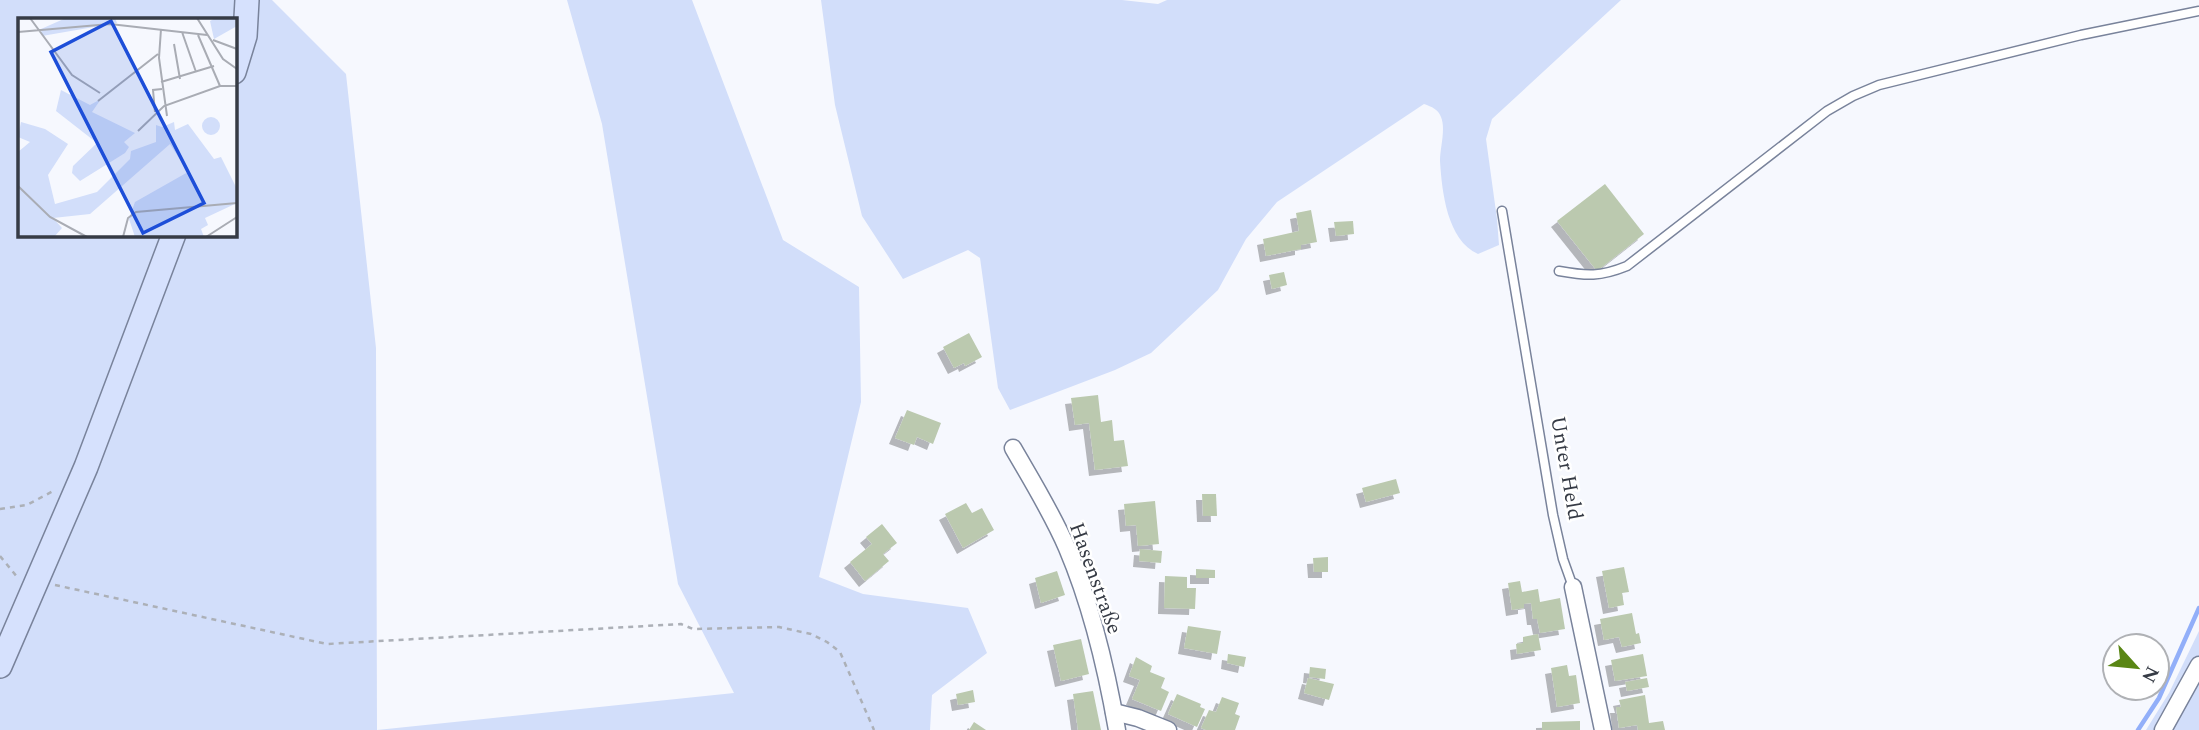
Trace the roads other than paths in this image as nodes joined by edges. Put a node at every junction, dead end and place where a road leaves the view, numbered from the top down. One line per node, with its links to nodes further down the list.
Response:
1 (247, 0): 3 (main road)
2 (2199, 11): 6 (lane)
3 (236, 65)
4 (1502, 211): 8 (lane, Unter Held)
5 (173, 236): 9 (main road)
6 (1559, 271)
7 (1013, 448): 11 (street, Hasenstraße)
8 (1573, 587): 14 (street, Unter Held)
9 (0, 666)
10 (2199, 666): 15 (street)
11 (1114, 712): 12 (street, Hasenstraße); 13 (street)
12 (1116, 730)
13 (1168, 730)
14 (1603, 730)
15 (2163, 730)

